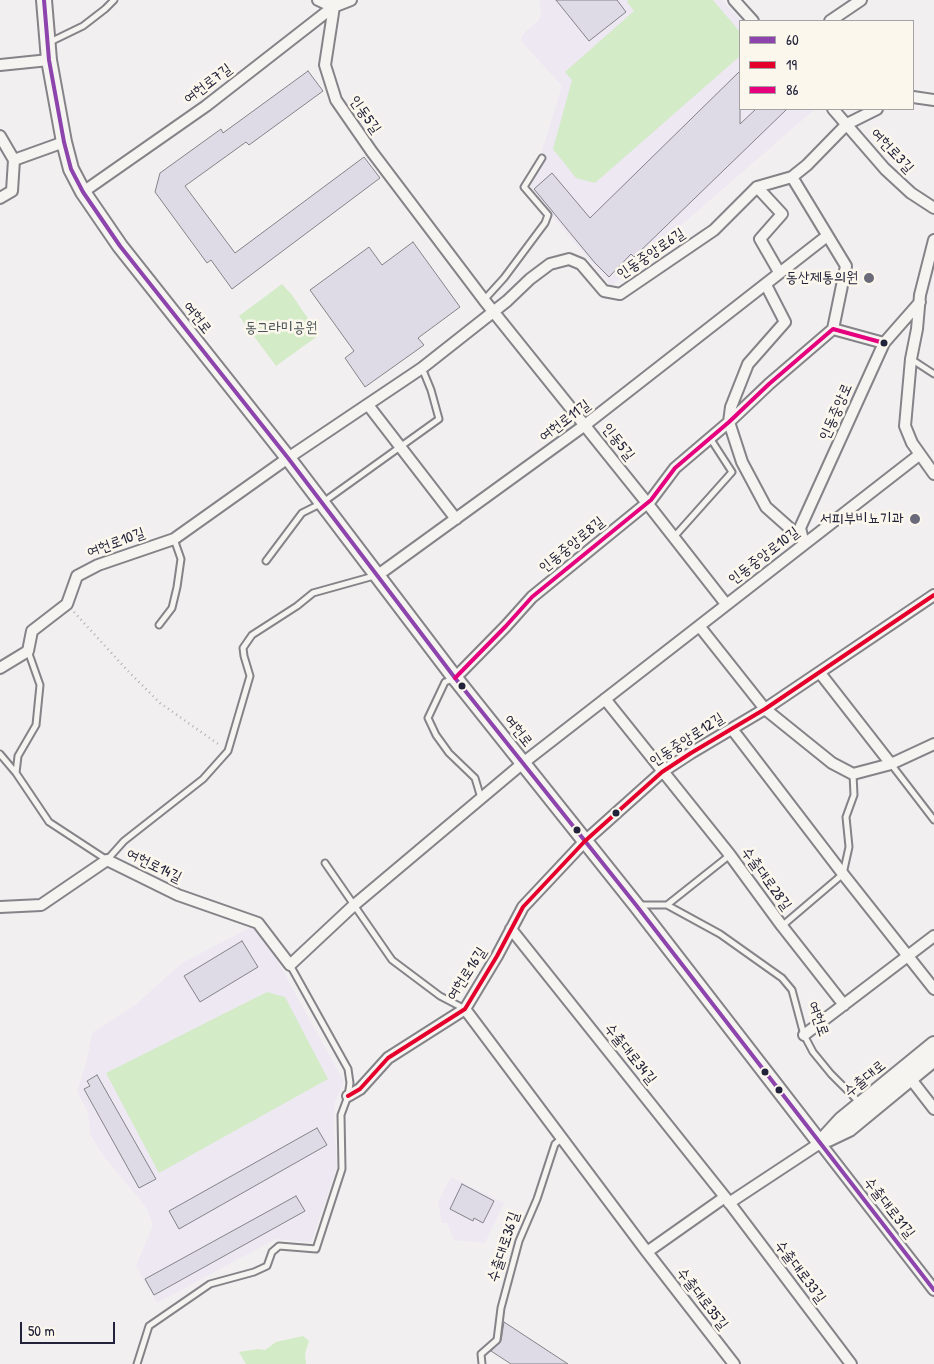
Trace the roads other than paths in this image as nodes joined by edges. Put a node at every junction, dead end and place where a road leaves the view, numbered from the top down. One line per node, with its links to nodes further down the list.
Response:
1 (44, 0): 10 (street, 여헌로)
2 (114, 0): 10 (lane)
3 (318, 0): 7 (street)
4 (351, 0): 7 (street, 여헌로7길)
5 (734, 0): 8 (street)
6 (861, 0): 9 (street)
7 (334, 4): 24 (street, 여헌로7길); 31 (street, 인동5길)
8 (752, 20)
9 (831, 20)
10 (48, 44): 11 (street, 여헌로)
11 (49, 60): 12 (street); 19 (street, 여헌로)
12 (0, 64)
13 (914, 97): 14 (street)
14 (934, 100)
15 (834, 110): 17 (street, 여헌로3길)
16 (875, 110): 17 (street, 인동중앙로6길)
17 (847, 124): 22 (street, 인동중앙로6길); 26 (street, 여헌로3길)
18 (0, 136): 21 (street)
19 (64, 142): 21 (street); 24 (street, 여헌로)
20 (542, 158): 31 (lane)
21 (14, 160): 25 (street)
22 (792, 176): 23 (street, 인동중앙로6길); 27 (street)
23 (757, 187): 29 (street); 33 (street, 인동중앙로6길)
24 (83, 192): 45 (street, 여헌로)
25 (0, 198)
26 (934, 208)
27 (827, 236): 29 (street, 여헌로11길); 34 (street)
28 (933, 247): 32 (street, 인동중앙로)
29 (779, 272): 30 (street, 여헌로11길)
30 (766, 285): 40 (street); 41 (street, 여헌로11길)
31 (484, 300): 33 (street, 인동5길)
32 (920, 302): 35 (street, 인동중앙로); 36 (street, 인동중앙로)
33 (495, 311): 37 (street, 인동중앙로6길); 41 (street, 인동5길)
34 (833, 329): 35 (street); 40 (street, 인동중앙로8길)
35 (884, 343): 52 (street, 인동중앙로)
36 (910, 359): 38 (lane); 44 (street, 인동중앙로)
37 (422, 368): 39 (street, 인동중앙로6길); 43 (lane)
38 (934, 374)
39 (368, 405): 43 (street); 45 (street, 인동중앙로6길)
40 (729, 422): 42 (street, 인동중앙로8길); 52 (street)
41 (585, 425): 47 (street, 인동5길); 49 (street, 여헌로11길)
42 (710, 438): 47 (street, 인동중앙로8길); 51 (lane)
43 (400, 447): 48 (lane); 49 (street)
44 (919, 455): 46 (street, 인동중앙로); 52 (street, 인동중앙로10길)
45 (288, 458): 48 (street, 여헌로); 50 (street, 여헌로10길)
46 (934, 474)
47 (647, 503): 51 (street, 인동5길); 62 (street, 인동중앙로8길)
48 (322, 504): 53 (lane); 54 (street, 여헌로)
49 (456, 519): 54 (street, 여헌로11길)
50 (174, 538): 57 (lane); 59 (street, 여헌로10길)
51 (674, 538): 56 (street, 인동5길)
52 (803, 542): 56 (street, 인동중앙로10길)
53 (266, 560)
54 (378, 575): 62 (street, 여헌로); 77 (lane, 여헌로14길)
55 (934, 595): 61 (street, 인동중앙로12길)
56 (726, 604): 58 (street, 인동중앙로10길)
57 (159, 625)
58 (700, 626): 63 (street, 인동중앙로10길); 64 (street)
59 (28, 651): 60 (street); 71 (lane)
60 (0, 668)
61 (820, 672): 64 (street, 인동중앙로12길); 69 (street)
62 (455, 678): 68 (street, 여헌로); 73 (lane)
63 (605, 699): 68 (street, 인동중앙로10길); 70 (street)
64 (765, 710): 65 (street, 인동중앙로12길); 72 (street)
65 (732, 729): 70 (street, 인동중앙로12길); 79 (street)
66 (934, 744): 69 (street)
67 (0, 754): 71 (lane)
68 (523, 763): 73 (street); 75 (street, 여헌로)
69 (891, 764): 72 (street); 74 (lane)
70 (662, 772): 75 (street, 인동중앙로12길); 76 (street, 수출대로28길)
71 (16, 773): 77 (lane)
72 (853, 774): 79 (lane)
73 (481, 799): 82 (street)
74 (934, 820)
75 (585, 841): 80 (street, 여헌로); 85 (street, 여헌로16길)
76 (730, 855): 81 (lane); 84 (street, 수출대로28길)
77 (107, 860): 83 (street); 88 (street, 여헌로14길)
78 (325, 863): 82 (lane)
79 (843, 874): 84 (lane); 87 (street)
80 (636, 905): 81 (lane, 여헌로); 100 (street, 여헌로)
81 (667, 905): 92 (lane, 여헌로)
82 (353, 906): 88 (street); 91 (lane)
83 (0, 907)
84 (782, 926): 90 (street, 수출대로28길)
85 (511, 929): 91 (street, 여헌로16길); 101 (street, 수출대로34길)
86 (934, 936): 87 (street)
87 (908, 956): 89 (street); 90 (street)
88 (290, 966): 96 (lane)
89 (934, 989)
90 (844, 1005): 92 (street)
91 (465, 1009): 96 (street, 여헌로16길); 99 (street)
92 (804, 1035): 97 (lane, 여헌로)
93 (934, 1044): 97 (street, 수출대로)
94 (934, 1058): 95 (street, 수출대로)
95 (910, 1078): 98 (street); 100 (street, 수출대로)
96 (348, 1096): 104 (lane)
97 (860, 1104): 100 (street, 수출대로)
98 (934, 1109)
99 (561, 1139): 102 (street); 105 (lane, 수출대로36길)
100 (820, 1143): 101 (street, 수출대로); 103 (street, 수출대로31길)
101 (727, 1200): 102 (street, 수출대로); 107 (street, 수출대로33길)
102 (647, 1252): 106 (street, 수출대로35길)
103 (934, 1290)
104 (136, 1364)
105 (482, 1364)
106 (734, 1364)
107 (851, 1364)

